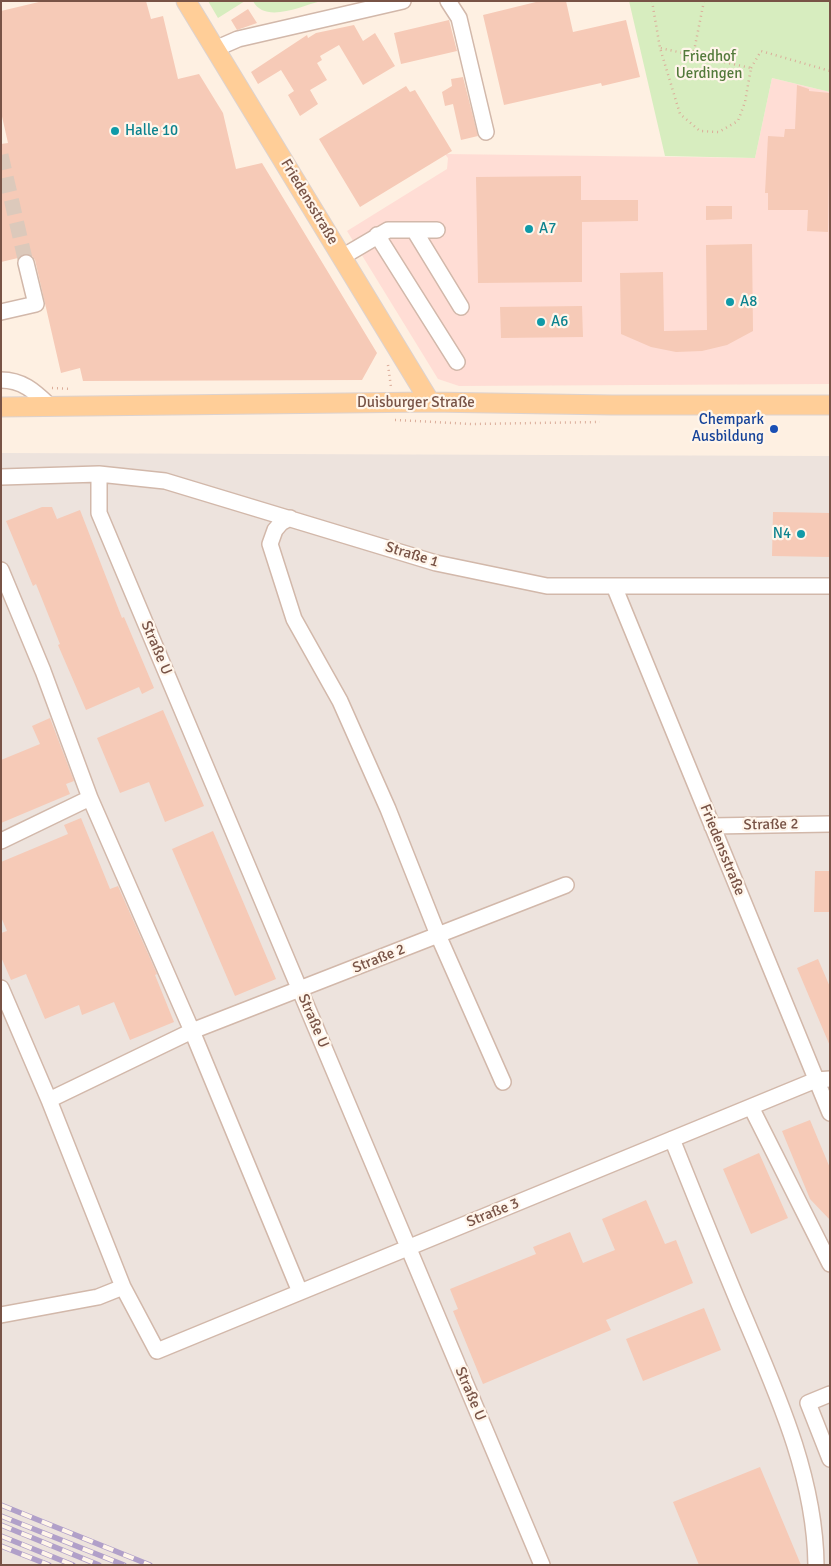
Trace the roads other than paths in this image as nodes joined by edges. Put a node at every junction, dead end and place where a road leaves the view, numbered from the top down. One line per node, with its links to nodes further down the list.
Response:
1 (186, 1): 4 (main road, Friedensstraße)
2 (403, 1): 4 (lane)
3 (448, 1): 5 (lane)
4 (215, 49): 9 (main road, Friedensstraße)
5 (486, 132)
6 (414, 230): 7 (lane); 8 (lane); 11 (lane)
7 (437, 230)
8 (377, 235): 9 (lane); 13 (lane)
9 (342, 257): 15 (main road, Friedensstraße)
10 (26, 263): 12 (lane)
11 (461, 307)
12 (1, 312)
13 (456, 362)
14 (1, 380): 17 (lane)
15 (430, 402): 16 (main road, Duisburger Straße); 17 (main road, Duisburger Straße)
16 (830, 405)
17 (50, 406): 18 (main road, Duisburger Straße)
18 (1, 407)
19 (99, 474): 20 (lane, Straße 1); 21 (lane, Straße 1); 32 (lane, Straße U)
20 (1, 477)
21 (290, 518): 23 (lane, Straße 1); 30 (lane)
22 (1, 570): 25 (lane)
23 (614, 586): 24 (lane, Straße 1); 27 (lane, Friedensstraße)
24 (830, 586)
25 (90, 798): 28 (lane); 33 (lane)
26 (830, 824): 27 (lane, Straße 2)
27 (712, 826): 34 (lane, Friedensstraße)
28 (1, 841)
29 (566, 885): 30 (lane, Straße 2)
30 (438, 936): 32 (lane, Straße 2); 35 (lane)
31 (1, 988): 36 (lane)
32 (299, 990): 33 (lane, Straße 2); 40 (lane, Straße U)
33 (192, 1031): 36 (lane, Straße 2); 43 (lane)
34 (823, 1079): 37 (lane, Straße 3); 38 (lane, Friedensstraße)
35 (503, 1082)
36 (49, 1100): 42 (lane)
37 (752, 1107): 39 (lane, Straße 3); 41 (lane)
38 (830, 1113)
39 (672, 1139): 40 (lane, Straße 3); 48 (lane)
40 (409, 1247): 43 (lane, Straße 3); 47 (lane, Straße U)
41 (830, 1264)
42 (123, 1287): 43 (lane, Straße 3); 44 (lane)
43 (300, 1292)
44 (1, 1315)
45 (830, 1394): 46 (lane)
46 (830, 1459)
47 (542, 1565)
48 (816, 1565)

